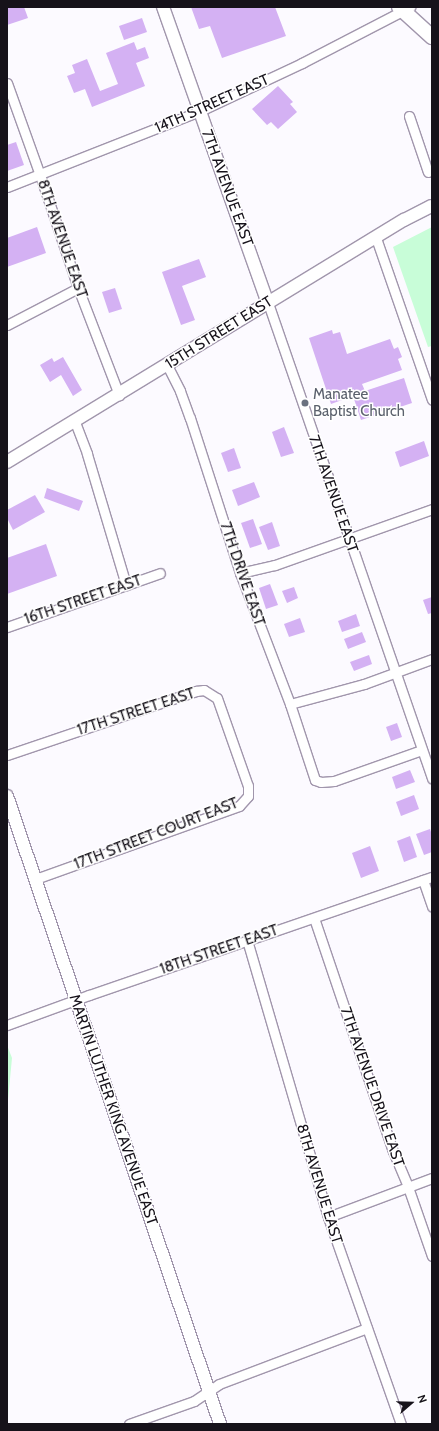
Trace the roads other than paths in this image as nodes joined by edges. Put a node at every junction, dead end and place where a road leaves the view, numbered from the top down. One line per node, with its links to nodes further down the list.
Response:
1 (163, 7): 5 (street, 7TH AVENUE EAST)
2 (404, 8): 3 (main road); 5 (street, 14TH STREET EAST)
3 (432, 37)
4 (7, 83): 8 (street, 8TH AVENUE EAST)
5 (200, 112): 8 (street, 14TH STREET EAST); 13 (street, 7TH AVENUE EAST)
6 (409, 116): 7 (street)
7 (428, 172)
8 (40, 175): 9 (street, 14TH STREET EAST); 12 (street, 8TH AVENUE EAST)
9 (7, 187)
10 (432, 206): 11 (street, 15TH STREET EAST)
11 (376, 238): 13 (street, 15TH STREET EAST); 17 (street)
12 (78, 288): 14 (street); 16 (street, 8TH AVENUE EAST)
13 (268, 303): 15 (street, 15TH STREET EAST); 21 (street, 7TH AVENUE EAST)
14 (7, 325)
15 (167, 365): 16 (street, 15TH STREET EAST); 23 (street, 7TH DRIVE EAST)
16 (119, 395): 18 (street, 15TH STREET EAST)
17 (432, 400)
18 (75, 422): 19 (street, 15TH STREET EAST); 24 (street)
19 (7, 462)
20 (432, 509): 21 (street)
21 (348, 538): 23 (street); 27 (street, 7TH AVENUE EAST)
22 (160, 573): 24 (street, 16TH STREET EAST)
23 (240, 573): 28 (street, 7TH DRIVE EAST)
24 (126, 585): 25 (street, 16TH STREET EAST)
25 (7, 627)
26 (432, 659): 27 (street)
27 (395, 672): 28 (street); 30 (street, 7TH AVENUE EAST)
28 (290, 704): 30 (street, 7TH DRIVE EAST)
29 (234, 744): 31 (street, 17TH STREET EAST); 34 (street, 17TH STREET COURT EAST)
30 (422, 750): 32 (street, 7TH AVENUE EAST)
31 (7, 755)
32 (432, 778)
33 (7, 796): 34 (street, MARTIN LUTHER KING AVENUE EAST)
34 (35, 879): 39 (street, MARTIN LUTHER KING AVENUE EAST)
35 (428, 879): 36 (street); 37 (street, 18TH STREET EAST)
36 (432, 906)
37 (314, 918): 38 (street, 18TH STREET EAST); 42 (street, 7TH AVENUE DRIVE EAST)
38 (247, 940): 39 (street, 18TH STREET EAST); 43 (street, 8TH AVENUE EAST)
39 (76, 1000): 40 (street, 18TH STREET EAST); 46 (street, MARTIN LUTHER KING AVENUE EAST)
40 (7, 1025)
41 (432, 1178): 42 (street)
42 (408, 1187): 43 (street); 44 (street, 7TH AVENUE DRIVE EAST)
43 (328, 1217): 45 (street, 8TH AVENUE EAST)
44 (432, 1256)
45 (367, 1328): 46 (street); 49 (street, 8TH AVENUE EAST)
46 (208, 1392): 47 (street); 48 (street, MARTIN LUTHER KING AVENUE EAST)
47 (129, 1424)
48 (220, 1424)
49 (401, 1424)

